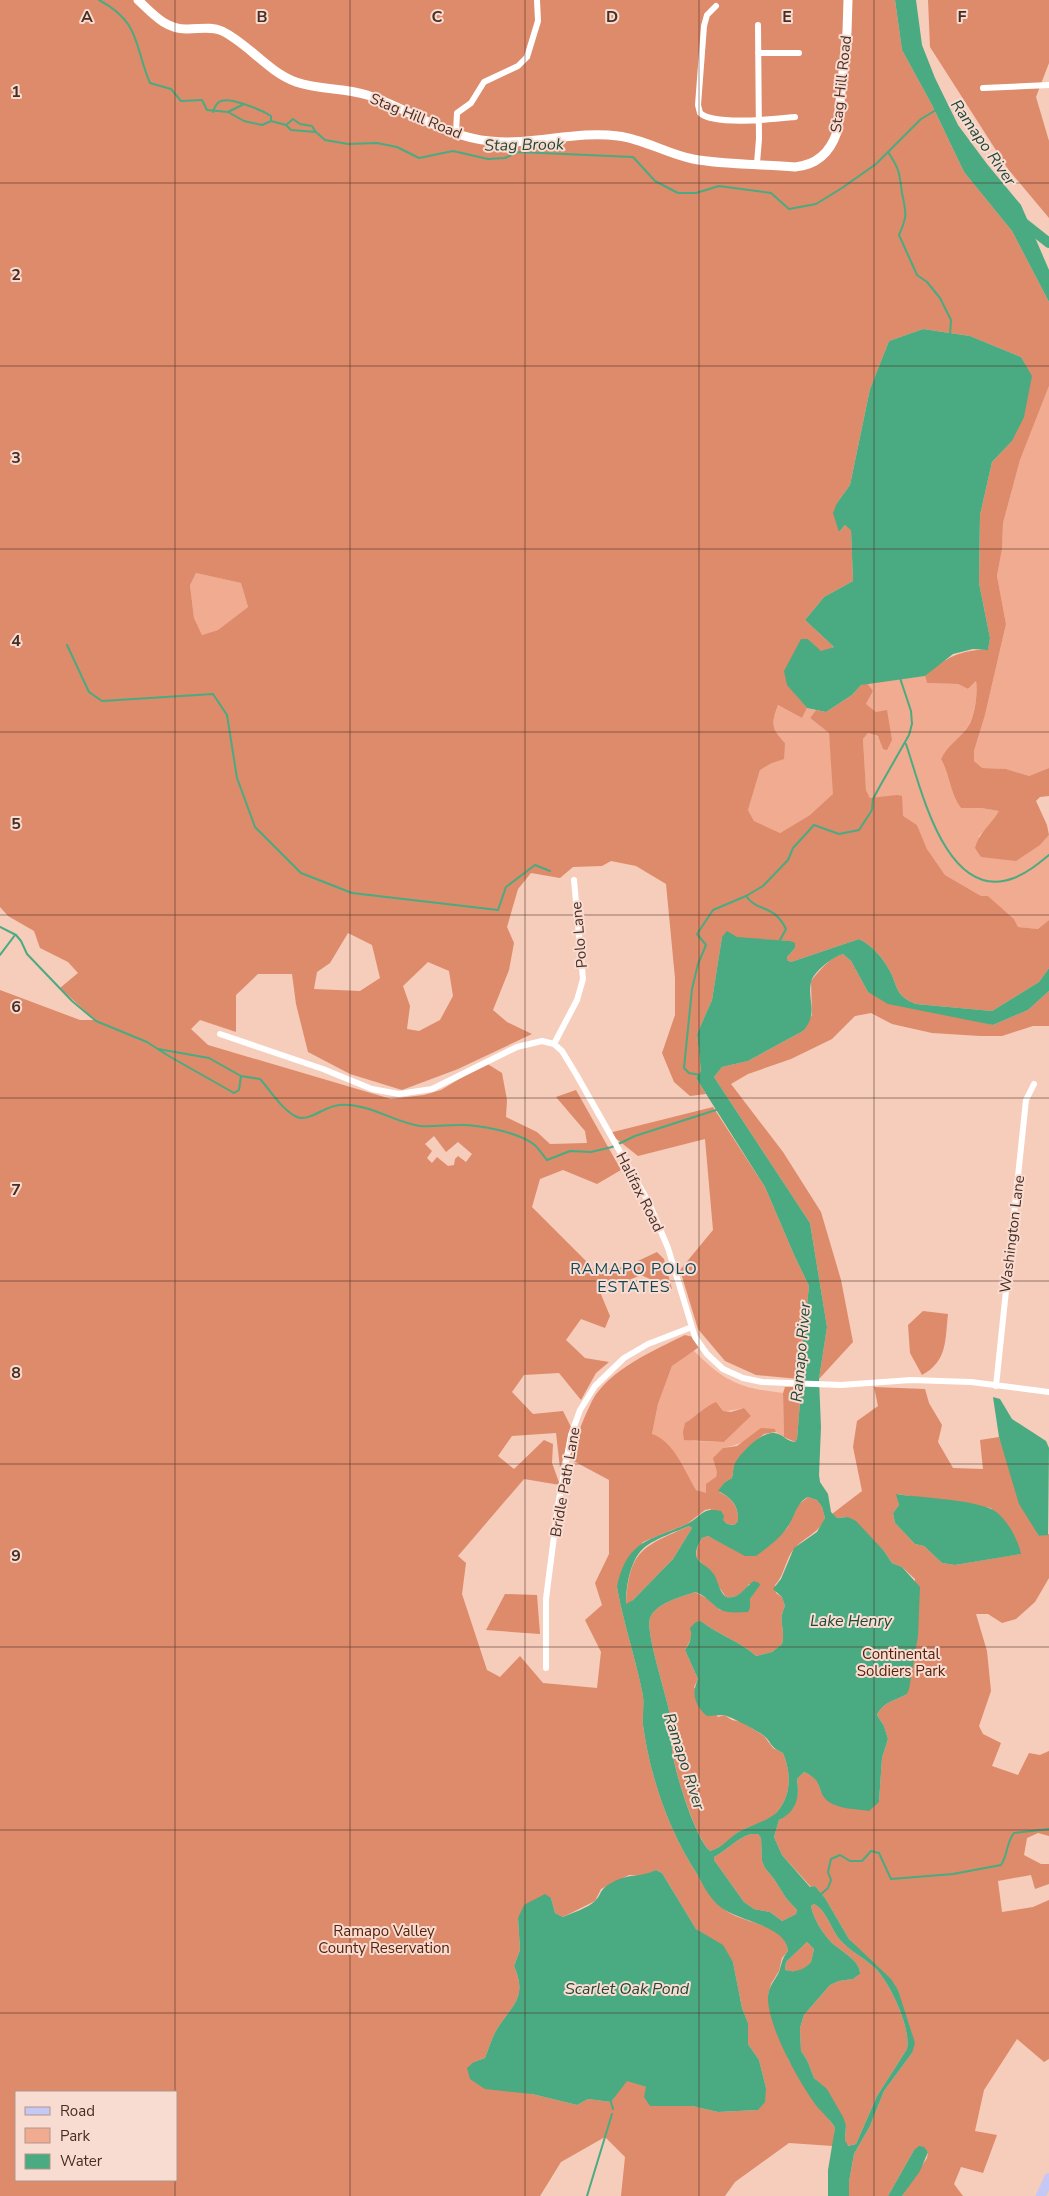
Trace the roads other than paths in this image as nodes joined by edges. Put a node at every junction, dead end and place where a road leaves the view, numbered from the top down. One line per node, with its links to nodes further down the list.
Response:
1 (138, 0): 12 (street, Stag Hill Road)
2 (538, 0): 12 (street)
3 (848, 0): 13 (street, Stag Hill Road)
4 (716, 6): 11 (street)
5 (758, 25): 7 (street)
6 (799, 53): 7 (street)
7 (758, 54): 11 (street)
8 (1049, 85): 9 (street)
9 (983, 88)
10 (795, 117): 11 (street)
11 (759, 121): 13 (street)
12 (456, 134): 13 (street, Stag Hill Road)
13 (758, 164)
14 (574, 880): 16 (street, Polo Lane)
15 (220, 1034): 16 (street)
16 (554, 1044): 18 (street, Halifax Road)
17 (1034, 1084): 19 (street, Washington Lane)
18 (692, 1327): 19 (street, Halifax Road); 21 (street, Bridle Path Lane)
19 (996, 1386): 20 (street, Halifax Road)
20 (1049, 1392)
21 (546, 1668)
22 (1049, 2178): 23 (main road)
23 (1041, 2196)

